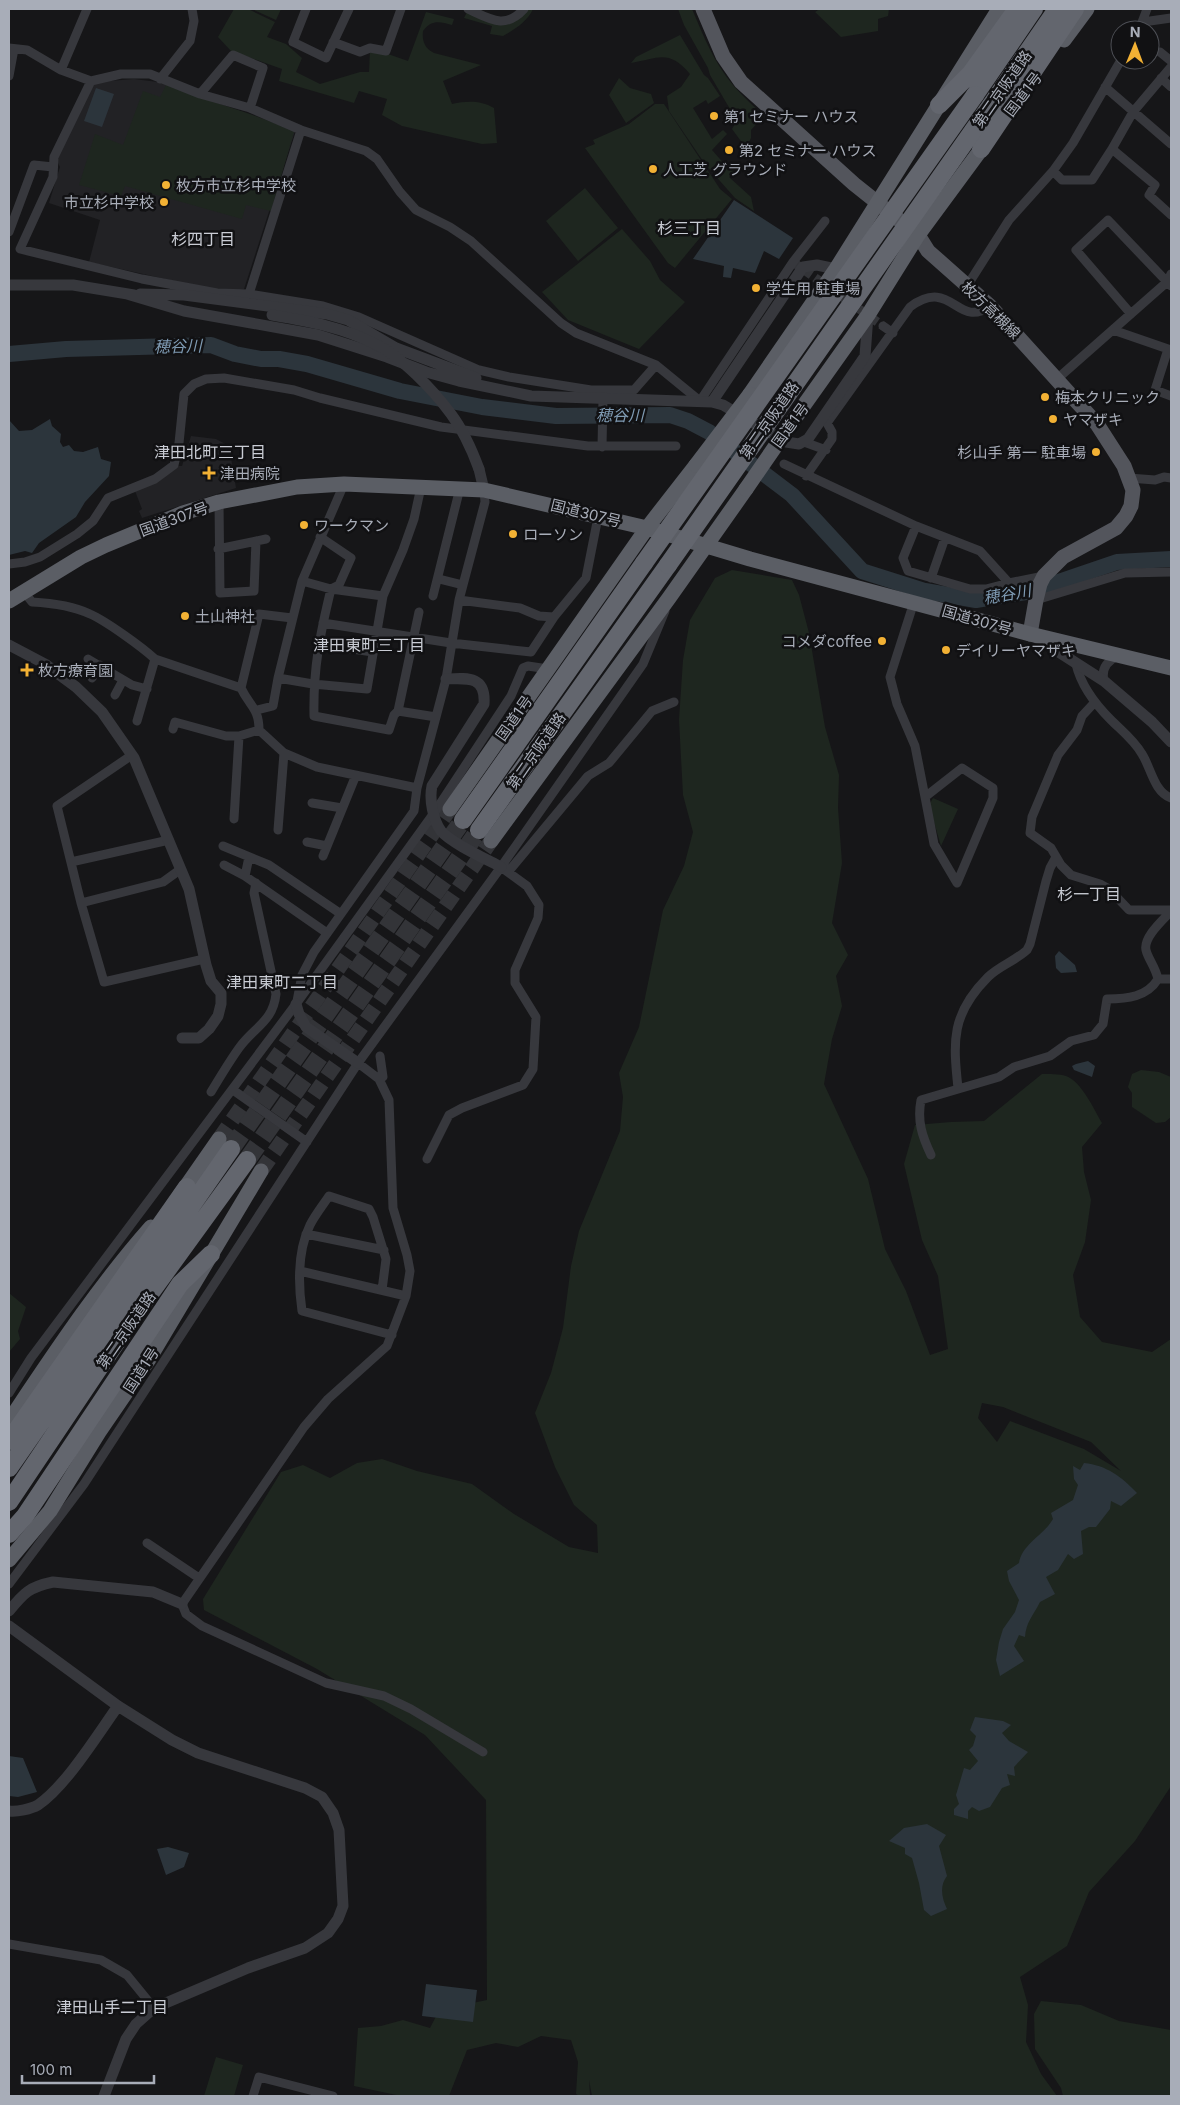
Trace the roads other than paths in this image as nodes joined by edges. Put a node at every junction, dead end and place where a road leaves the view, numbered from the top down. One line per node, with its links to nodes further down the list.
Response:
1 (88, 9): 20 (street)
2 (192, 9): 24 (street)
3 (306, 9): 15 (street)
4 (349, 9): 15 (street)
5 (401, 9): 15 (street)
6 (468, 9): 7 (street)
7 (524, 9)
8 (703, 9): 38 (main road, 枚方高槻線)
9 (999, 9): 29 (highway, 国道1号)
10 (1018, 9): 29 (highway)
11 (1034, 9): 148 (highway, 第二京阪道路, bridge)
12 (1057, 9): 151 (highway, 第二京阪道路, bridge)
13 (1075, 9): 34 (highway)
14 (1087, 9): 34 (highway, 国道1号)
15 (333, 42)
16 (11, 49): 20 (street); 22 (street)
17 (1160, 52): 18 (street)
18 (1171, 61)
19 (1171, 67): 23 (street)
20 (61, 70): 25 (street)
21 (1115, 70): 26 (street)
22 (9, 76)
23 (1161, 78): 27 (street); 31 (street)
24 (160, 79): 25 (street); 28 (street)
25 (91, 81): 36 (street)
26 (1104, 87): 31 (street); 37 (street)
27 (1171, 87)
28 (200, 94): 30 (street); 30 (street)
29 (939, 104): 38 (highway, 国道1号)
30 (250, 108): 32 (street)
31 (1133, 112): 33 (street); 35 (street)
32 (301, 130): 48 (street); 56 (street)
33 (1171, 144)
34 (981, 149): 42 (highway, 国道1号)
35 (1112, 149): 37 (street); 39 (street)
36 (53, 167): 41 (street); 48 (street)
37 (1053, 171): 46 (street)
38 (876, 202): 42 (main road, 枚方高槻線); 43 (highway, 国道1号)
39 (1171, 215)
40 (825, 221): 60 (street)
41 (9, 232)
42 (918, 235): 46 (main road, 枚方高槻線); 51 (highway, 国道1号)
43 (836, 269): 61 (street); 78 (highway, 国道1号, bridge)
44 (1170, 280): 50 (street); 50 (street)
45 (9, 285): 47 (street)
46 (967, 286): 49 (main road, 枚方高槻線)
47 (127, 294): 59 (street); 59 (street); 74 (street, bridge)
48 (249, 294): 56 (street)
49 (990, 306): 54 (street); 57 (main road, 枚方高槻線)
50 (1131, 314): 53 (street)
51 (868, 315): 63 (street); 83 (highway, 国道1号, bridge)
52 (883, 326): 54 (street)
53 (1113, 330): 55 (street); 57 (street)
54 (893, 333): 66 (street)
55 (1170, 349): 58 (street)
56 (656, 365): 60 (street)
57 (1057, 379): 69 (main road, 枚方高槻線)
58 (1171, 396)
59 (569, 397): 62 (street)
60 (700, 401): 61 (street); 62 (street)
61 (712, 402): 63 (street)
62 (603, 403): 65 (street)
63 (804, 442): 66 (street)
64 (676, 446): 65 (street)
65 (602, 447): 85 (street)
66 (826, 450): 68 (street)
67 (784, 464): 68 (street)
68 (806, 476): 77 (street)
69 (1129, 478): 70 (street); 87 (main road, 枚方高槻線)
70 (1171, 478)
71 (344, 484): 72 (highway, 国道307号); 75 (highway, 国道307号); 79 (street)
72 (421, 487): 73 (highway, 国道307号); 95 (street)
73 (460, 488): 74 (highway, 国道307号); 89 (street)
74 (484, 490): 76 (highway, 国道307号); 92 (street)
75 (219, 502): 84 (street); 94 (highway, 国道307号)
76 (598, 517): 78 (highway, 国道307号); 103 (street)
77 (916, 526): 80 (street); 88 (street)
78 (647, 528): 83 (highway, 国道307号); 119 (highway, 国道1号)
79 (320, 537): 90 (street); 93 (street)
80 (946, 538): 88 (street); 91 (street)
81 (266, 539): 82 (street)
82 (256, 541): 84 (street); 84 (street)
83 (706, 546): 97 (highway, 国道1号); 101 (highway, 国道307号)
84 (218, 549)
85 (9, 564)
86 (1171, 572): 99 (street)
87 (1044, 576): 91 (street); 99 (main road, 枚方高槻線)
88 (931, 578): 91 (street)
89 (439, 579): 92 (street); 96 (street)
90 (302, 581): 93 (street); 104 (street)
91 (1009, 583)
92 (463, 585): 98 (street)
93 (331, 589): 95 (street); 105 (street)
94 (24, 592): 100 (highway, 国道307号); 115 (street)
95 (384, 596): 106 (street)
96 (434, 596)
97 (669, 598): 151 (highway, 国道1号); 162 (street)
98 (459, 600): 103 (street); 109 (street)
99 (1036, 600): 107 (main road, 枚方高槻線)
100 (9, 602)
101 (914, 602): 107 (highway, 国道307号); 143 (street)
102 (419, 612): 108 (street)
103 (554, 617): 109 (street)
104 (292, 618): 121 (street); 126 (street)
105 (323, 624): 106 (street); 110 (street)
106 (376, 632): 108 (street); 112 (street)
107 (1030, 634): 113 (highway, 国道307号); 116 (street)
108 (414, 636): 109 (street); 132 (street)
109 (451, 643): 122 (street)
110 (318, 644): 112 (street); 125 (street)
111 (9, 645): 140 (street)
112 (373, 652): 125 (street)
113 (1120, 655): 118 (highway, 国道307号); 124 (street)
114 (88, 659): 117 (street)
115 (155, 659): 126 (street); 127 (street)
116 (1076, 664): 124 (street); 130 (street)
117 (100, 665): 120 (street); 123 (street)
118 (1171, 668)
119 (548, 669): 147 (street); 148 (highway, 国道1号)
120 (92, 678)
121 (278, 678): 125 (street); 131 (street)
122 (446, 679): 133 (street); 147 (street)
123 (123, 680): 127 (street); 128 (street)
124 (1104, 681): 138 (street)
125 (313, 684): 132 (street)
126 (242, 688): 131 (street)
127 (147, 689): 134 (street)
128 (115, 695)
129 (674, 702): 162 (street)
130 (1095, 702): 144 (street); 158 (street)
131 (257, 710): 136 (street)
132 (398, 712): 133 (street)
133 (436, 717): 142 (street)
134 (137, 721)
135 (173, 729): 137 (street)
136 (259, 730): 137 (street); 139 (street)
137 (239, 736): 149 (street)
138 (1171, 742)
139 (284, 753): 141 (street); 150 (street)
140 (132, 755): 152 (street); 159 (street)
141 (356, 775): 142 (street); 146 (street)
142 (417, 788): 167 (street)
143 (925, 797): 143 (street)
144 (1171, 798)
145 (312, 803): 146 (street)
146 (342, 808): 155 (street)
147 (434, 813): 162 (street); 172 (street)
148 (457, 815)
149 (234, 818)
150 (278, 830)
151 (485, 835)
152 (169, 840): 159 (street); 161 (street)
153 (307, 842): 155 (street)
154 (223, 846): 157 (street)
155 (327, 846): 156 (street)
156 (323, 856)
157 (249, 857): 163 (street); 167 (street)
158 (1056, 857): 166 (street); 177 (street)
159 (71, 862): 165 (street)
160 (224, 865): 163 (street)
161 (181, 869): 165 (street); 169 (street)
162 (504, 870): 175 (street); 183 (street)
163 (244, 876): 164 (street)
164 (256, 884): 168 (street); 179 (street)
165 (81, 903): 169 (street)
166 (1171, 910): 170 (street)
167 (341, 914): 168 (street)
168 (327, 934): 172 (street)
169 (204, 959): 173 (street)
170 (1158, 979): 171 (street); 177 (street)
171 (1171, 979)
172 (296, 1004): 175 (street); 178 (street)
173 (182, 1038)
174 (380, 1056): 176 (street)
175 (358, 1063): 176 (street); 180 (street)
176 (379, 1079): 192 (street)
177 (958, 1088): 182 (street)
178 (232, 1090): 180 (street); 194 (street)
179 (211, 1092)
180 (307, 1142): 203 (street)
181 (225, 1144): 186 (highway); 197 (highway, 第二京阪道路)
182 (931, 1155)
183 (427, 1159)
184 (247, 1160): 198 (highway, 第二京阪道路)
185 (261, 1171): 189 (highway, 国道1号)
186 (187, 1187): 195 (highway); 196 (highway)
187 (306, 1234): 188 (street); 188 (street); 190 (street)
188 (384, 1250): 191 (street)
189 (211, 1254): 199 (highway); 201 (highway, 国道1号)
190 (300, 1271): 191 (street); 193 (street)
191 (382, 1290): 192 (street)
192 (406, 1296): 193 (street)
193 (392, 1335): 202 (street)
194 (9, 1393)
195 (9, 1421)
196 (9, 1441)
197 (9, 1468)
198 (9, 1502)
199 (9, 1534)
200 (147, 1543): 202 (street)
201 (9, 1560)
202 (199, 1578): 204 (street)
203 (9, 1584)
204 (182, 1604): 205 (street); 208 (street)
205 (9, 1611)
206 (9, 1626): 207 (street)
207 (118, 1706): 209 (street); 211 (street)
208 (483, 1752)
209 (9, 1810)
210 (9, 1944): 211 (street)
211 (154, 2008): 212 (street)
212 (104, 2096)
213 (253, 2096): 214 (street)
214 (333, 2096)

